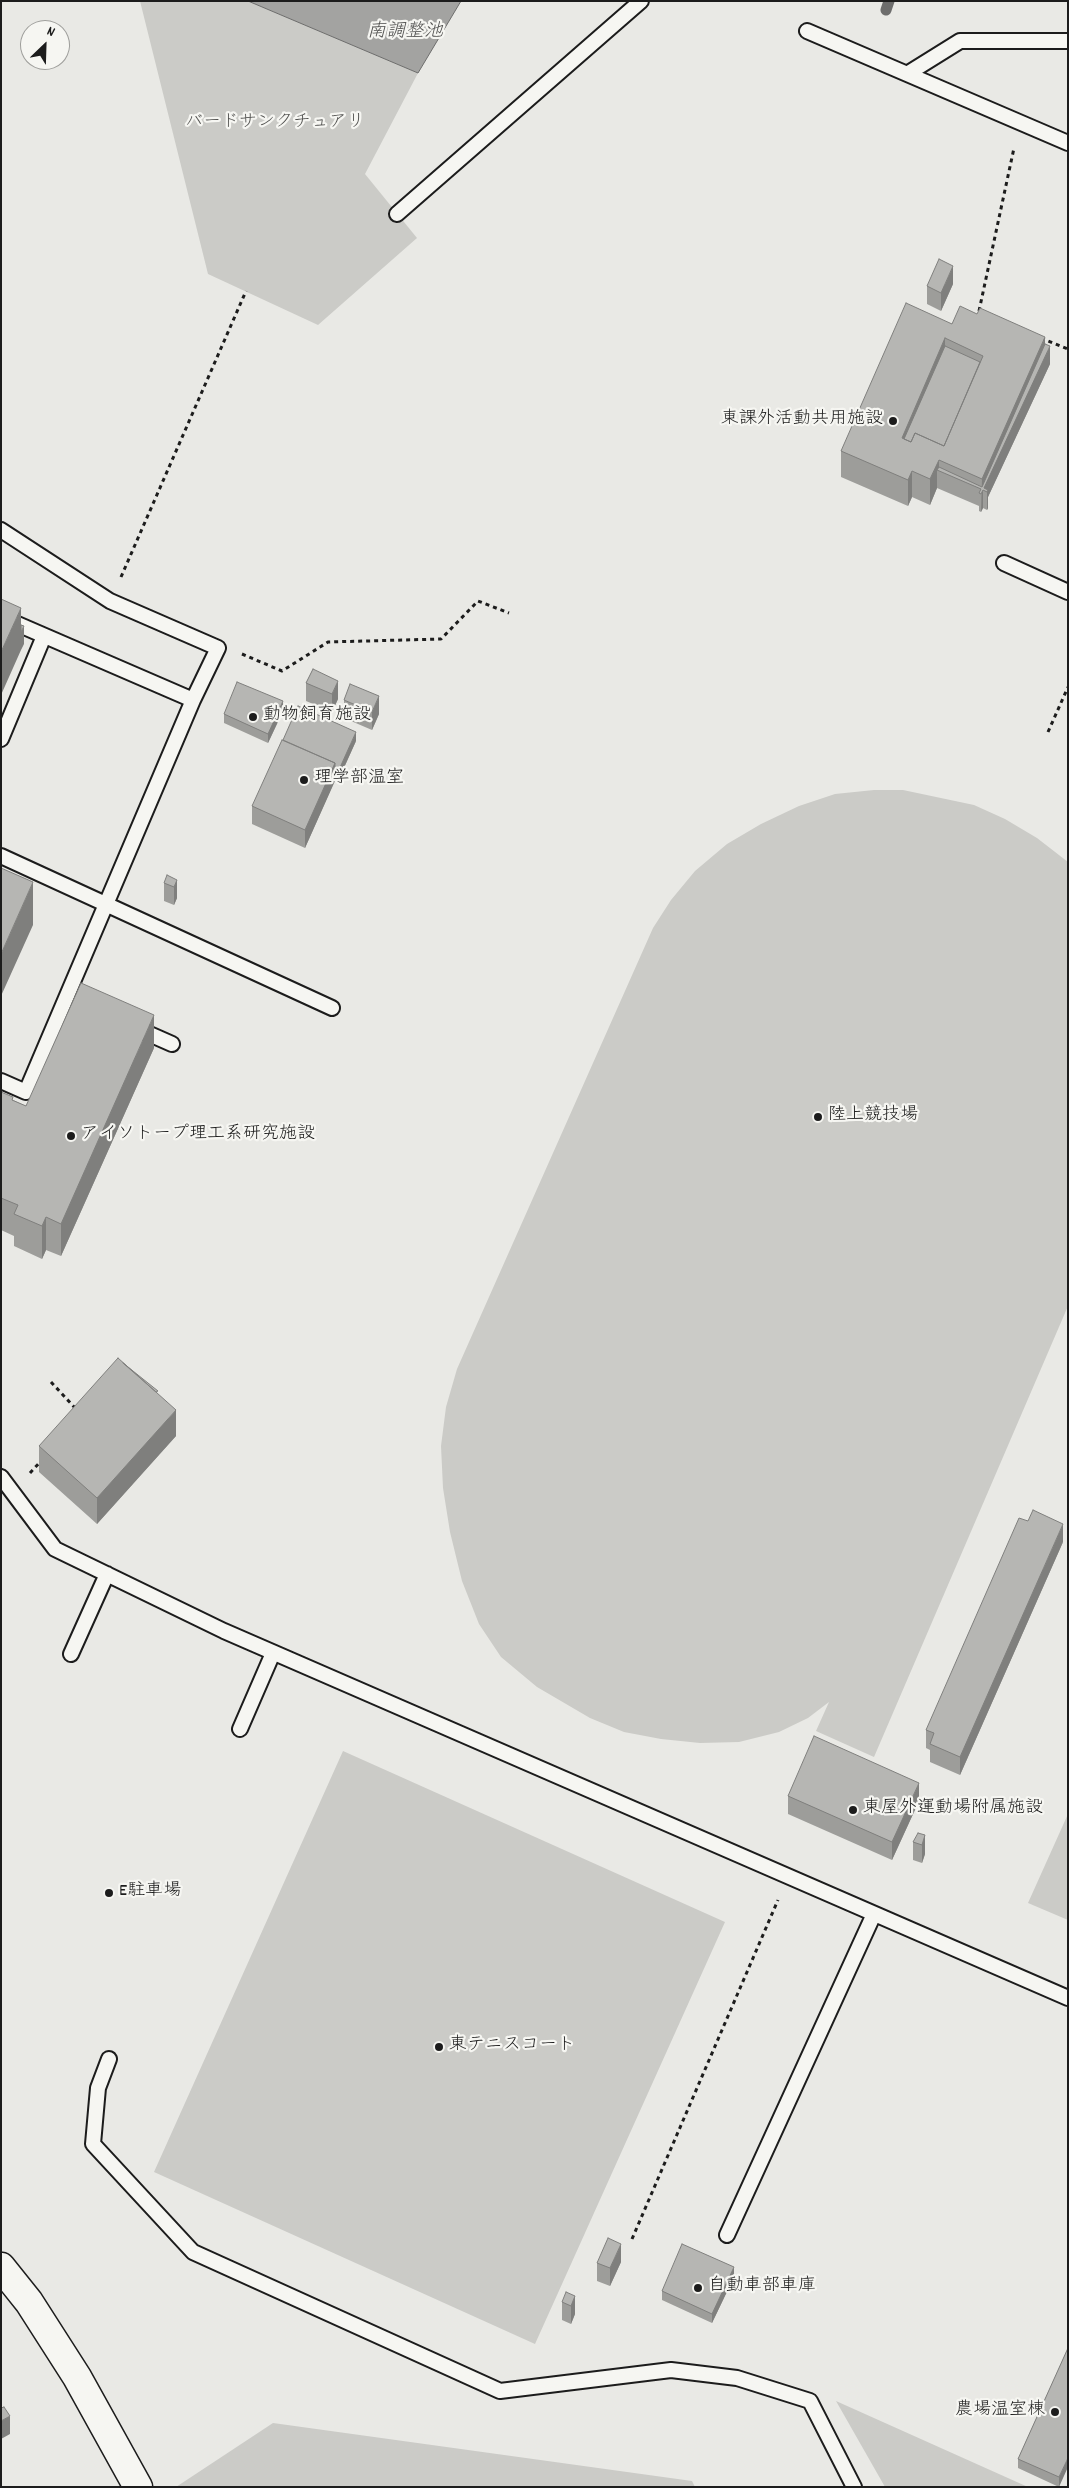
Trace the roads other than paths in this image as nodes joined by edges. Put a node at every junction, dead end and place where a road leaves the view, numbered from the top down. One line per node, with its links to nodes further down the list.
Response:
1 (641, 1): 6 (lane)
2 (806, 31): 4 (lane)
3 (1068, 41): 4 (lane)
4 (906, 74): 5 (lane)
5 (1068, 143)
6 (397, 214)
7 (1, 530): 12 (lane)
8 (1004, 563): 9 (lane)
9 (1068, 592)
10 (15, 623): 11 (lane)
11 (44, 636): 12 (lane); 13 (lane)
12 (193, 700): 15 (lane)
13 (1, 739)
14 (1, 856): 15 (lane)
15 (108, 903): 16 (lane); 19 (lane)
16 (332, 1008)
17 (128, 1024): 18 (lane)
18 (172, 1044)
19 (1, 1081)
20 (1, 1476): 21 (lane)
21 (107, 1574): 22 (lane); 23 (lane)
22 (273, 1652): 24 (lane); 25 (lane)
23 (71, 1654)
24 (240, 1729)
25 (874, 1914): 26 (lane); 28 (lane)
26 (1068, 1998)
27 (109, 2059): 31 (lane)
28 (727, 2235)
29 (1, 2267): 30 (street)
30 (138, 2487)
31 (854, 2487)

